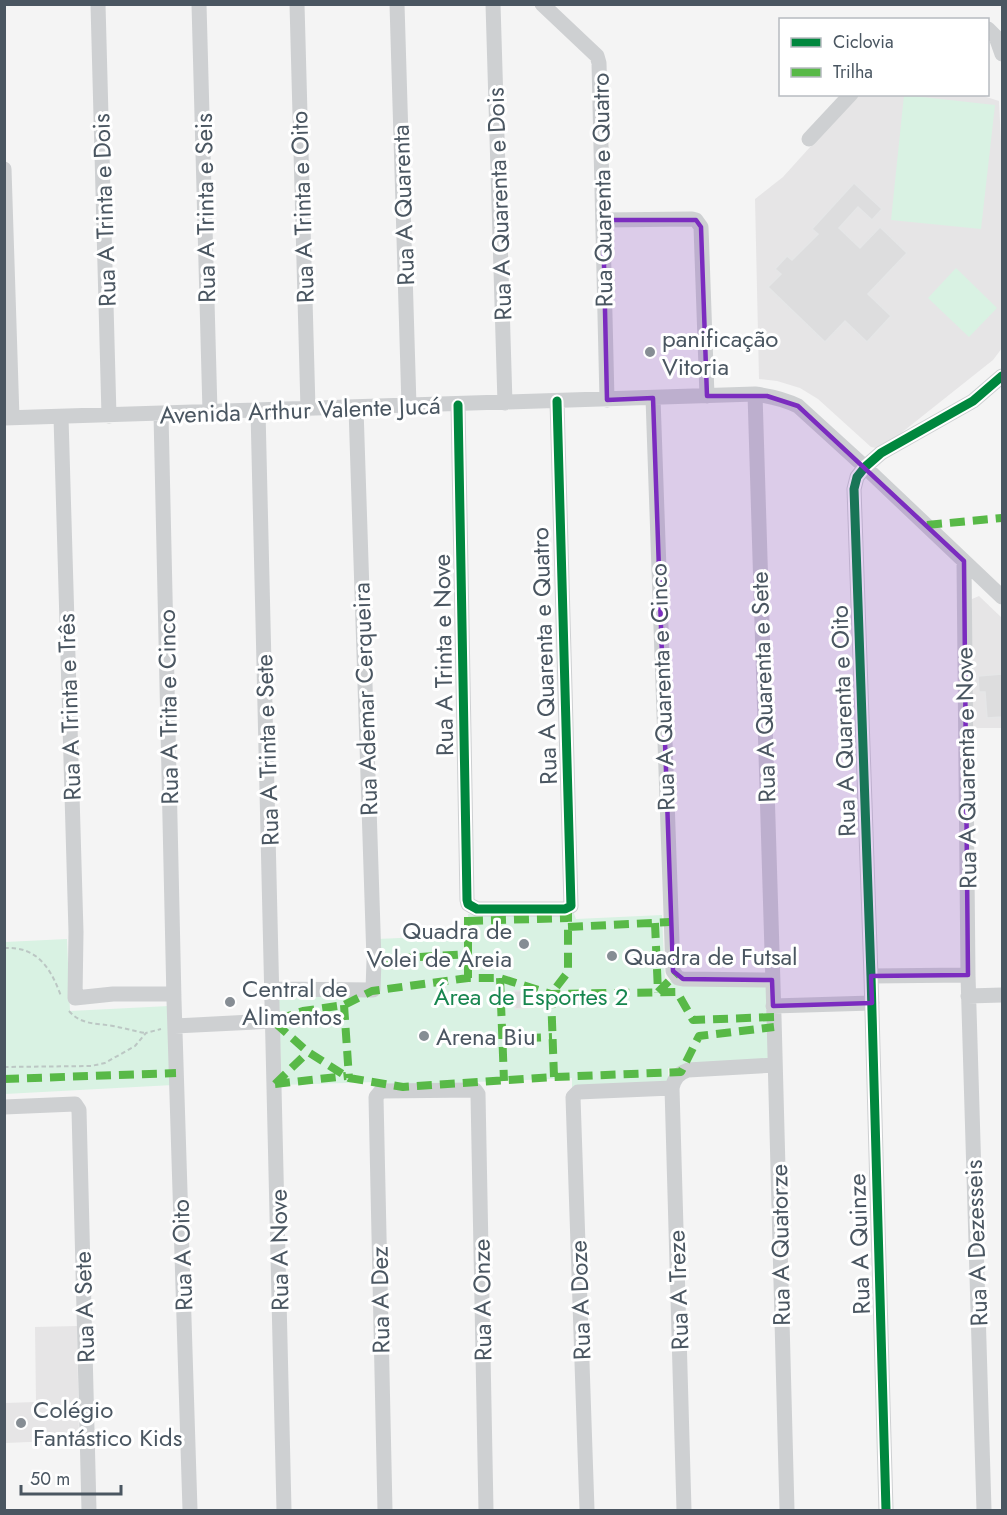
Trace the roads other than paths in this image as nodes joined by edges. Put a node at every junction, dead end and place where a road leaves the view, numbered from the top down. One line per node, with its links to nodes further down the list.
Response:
1 (98, 4): 27 (street, Rua A Trinta e Dois)
2 (200, 4): 25 (street, Rua A Trinta e Seis)
3 (297, 4): 23 (street, Rua A Trinta e Oito)
4 (397, 4): 21 (street, Rua A Quarenta)
5 (493, 4): 19 (street, Rua A Quarenta e Dois)
6 (542, 4): 12 (street, Rua Quarenta e Quatro)
7 (989, 30): 8 (street)
8 (1002, 54)
9 (848, 96): 10 (street)
10 (809, 139)
11 (4, 169): 29 (street)
12 (603, 220): 15 (street); 17 (street, Rua Quarenta e Quatro)
13 (1002, 376): 30 (street)
14 (754, 394): 15 (street, Avenida Arthur Valente Jucá); 30 (street, Avenida Arthur Valente Jucá); 36 (street, Rua A Quarenta e Sete)
15 (707, 396): 16 (street, Avenida Arthur Valente Jucá)
16 (653, 398): 17 (street, Avenida Arthur Valente Jucá); 36 (street, Rua A Quarenta e Cinco)
17 (607, 400): 18 (street, Avenida Arthur Valente Jucá)
18 (557, 401): 19 (street, Avenida Arthur Valente Jucá); 33 (street, Rua A Quarenta e Quatro)
19 (505, 403): 20 (street, Avenida Arthur Valente Jucá)
20 (458, 405): 21 (street, Avenida Arthur Valente Jucá); 33 (street, Rua A Trinta e Nove)
21 (409, 406): 22 (street, Avenida Arthur Valente Jucá)
22 (356, 408): 23 (street, Avenida Arthur Valente Jucá); 37 (street, Rua Ademar Cerqueira)
23 (308, 409): 24 (street, Avenida Arthur Valente Jucá)
24 (258, 411): 25 (street, Avenida Arthur Valente Jucá); 37 (street, Rua A Trinta e Sete)
25 (210, 412): 26 (street, Avenida Arthur Valente Jucá)
26 (161, 414): 27 (street, Avenida Arthur Valente Jucá); 40 (street, Rua A Trita e Cinco)
27 (109, 416): 28 (street, Avenida Arthur Valente Jucá)
28 (61, 417): 29 (street, Avenida Arthur Valente Jucá); 40 (street, Rua A Trinta e Três)
29 (8, 418)
30 (866, 466): 31 (street, Avenida Arthur Valente Jucá); 35 (street, Rua A Quarenta e Oito)
31 (964, 561): 32 (street, Avenida Arthur Valente Jucá); 34 (street, Rua A Quarenta e Nove)
32 (1002, 597)
33 (468, 904)
34 (968, 975): 35 (street); 39 (street, Rua A Dezesseis)
35 (871, 976): 41 (street, Rua A Quinze)
36 (772, 980): 42 (street, Rua A Quatorze)
37 (273, 989): 43 (street, Rua A Nove)
38 (1002, 995): 39 (street)
39 (968, 996): 58 (street, Rua A Dezesseis)
40 (174, 997): 44 (street, Rua A Oito)
41 (872, 1003): 42 (street); 57 (street, Rua A Quinze)
42 (773, 1006): 45 (street, Rua A Quatorze)
43 (273, 1021): 44 (street); 51 (street, Rua A Nove)
44 (175, 1026): 50 (street, Rua A Oito)
45 (775, 1065): 46 (street); 56 (street, Rua A Quatorze)
46 (672, 1088): 54 (street, Rua A Doze); 55 (street, Rua A Treze)
47 (381, 1091): 52 (street, Rua A Dez); 53 (street, Rua A Onze)
48 (4, 1107): 49 (street, Rua A Sete)
49 (89, 1510)
50 (190, 1510)
51 (285, 1510)
52 (385, 1510)
53 (486, 1510)
54 (587, 1510)
55 (684, 1510)
56 (786, 1510)
57 (886, 1510)
58 (984, 1510)

